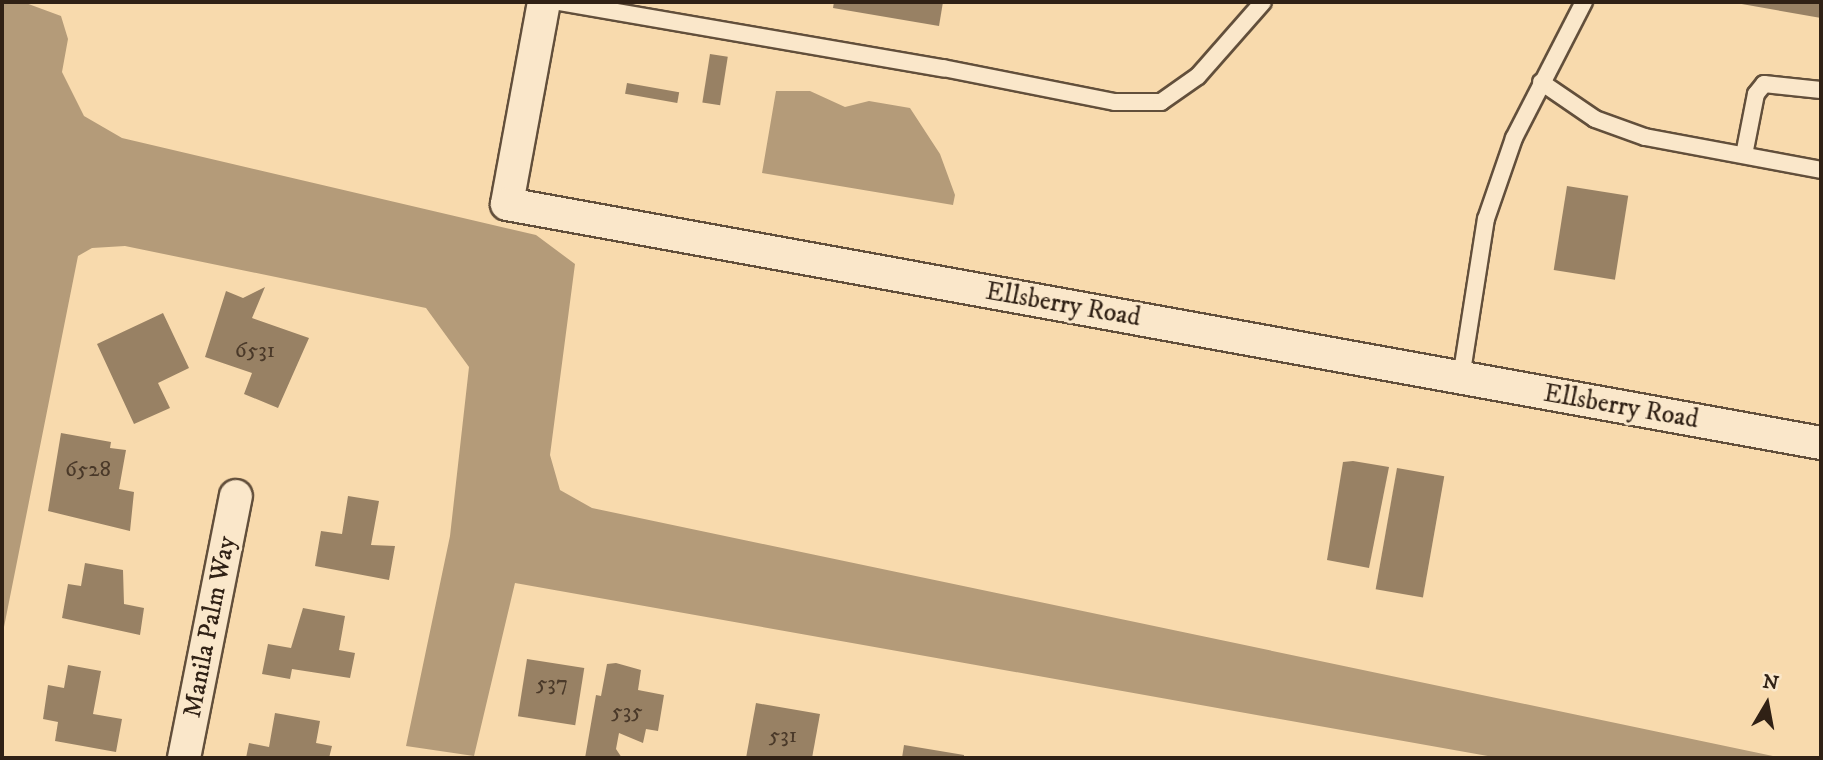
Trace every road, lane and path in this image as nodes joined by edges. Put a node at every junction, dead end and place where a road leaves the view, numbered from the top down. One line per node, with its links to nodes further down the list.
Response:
1 (544, 2): 9 (street, Ellsberry Road)
2 (559, 2): 3 (lane)
3 (1263, 2)
4 (1584, 2): 5 (lane)
5 (1541, 82): 7 (lane); 9 (lane)
6 (1821, 90): 7 (lane)
7 (1744, 155): 8 (lane)
8 (1821, 170)
9 (1461, 378): 10 (street, Ellsberry Road)
10 (1821, 443)
11 (236, 496): 12 (street, Manila Palm Way)
12 (184, 758)

